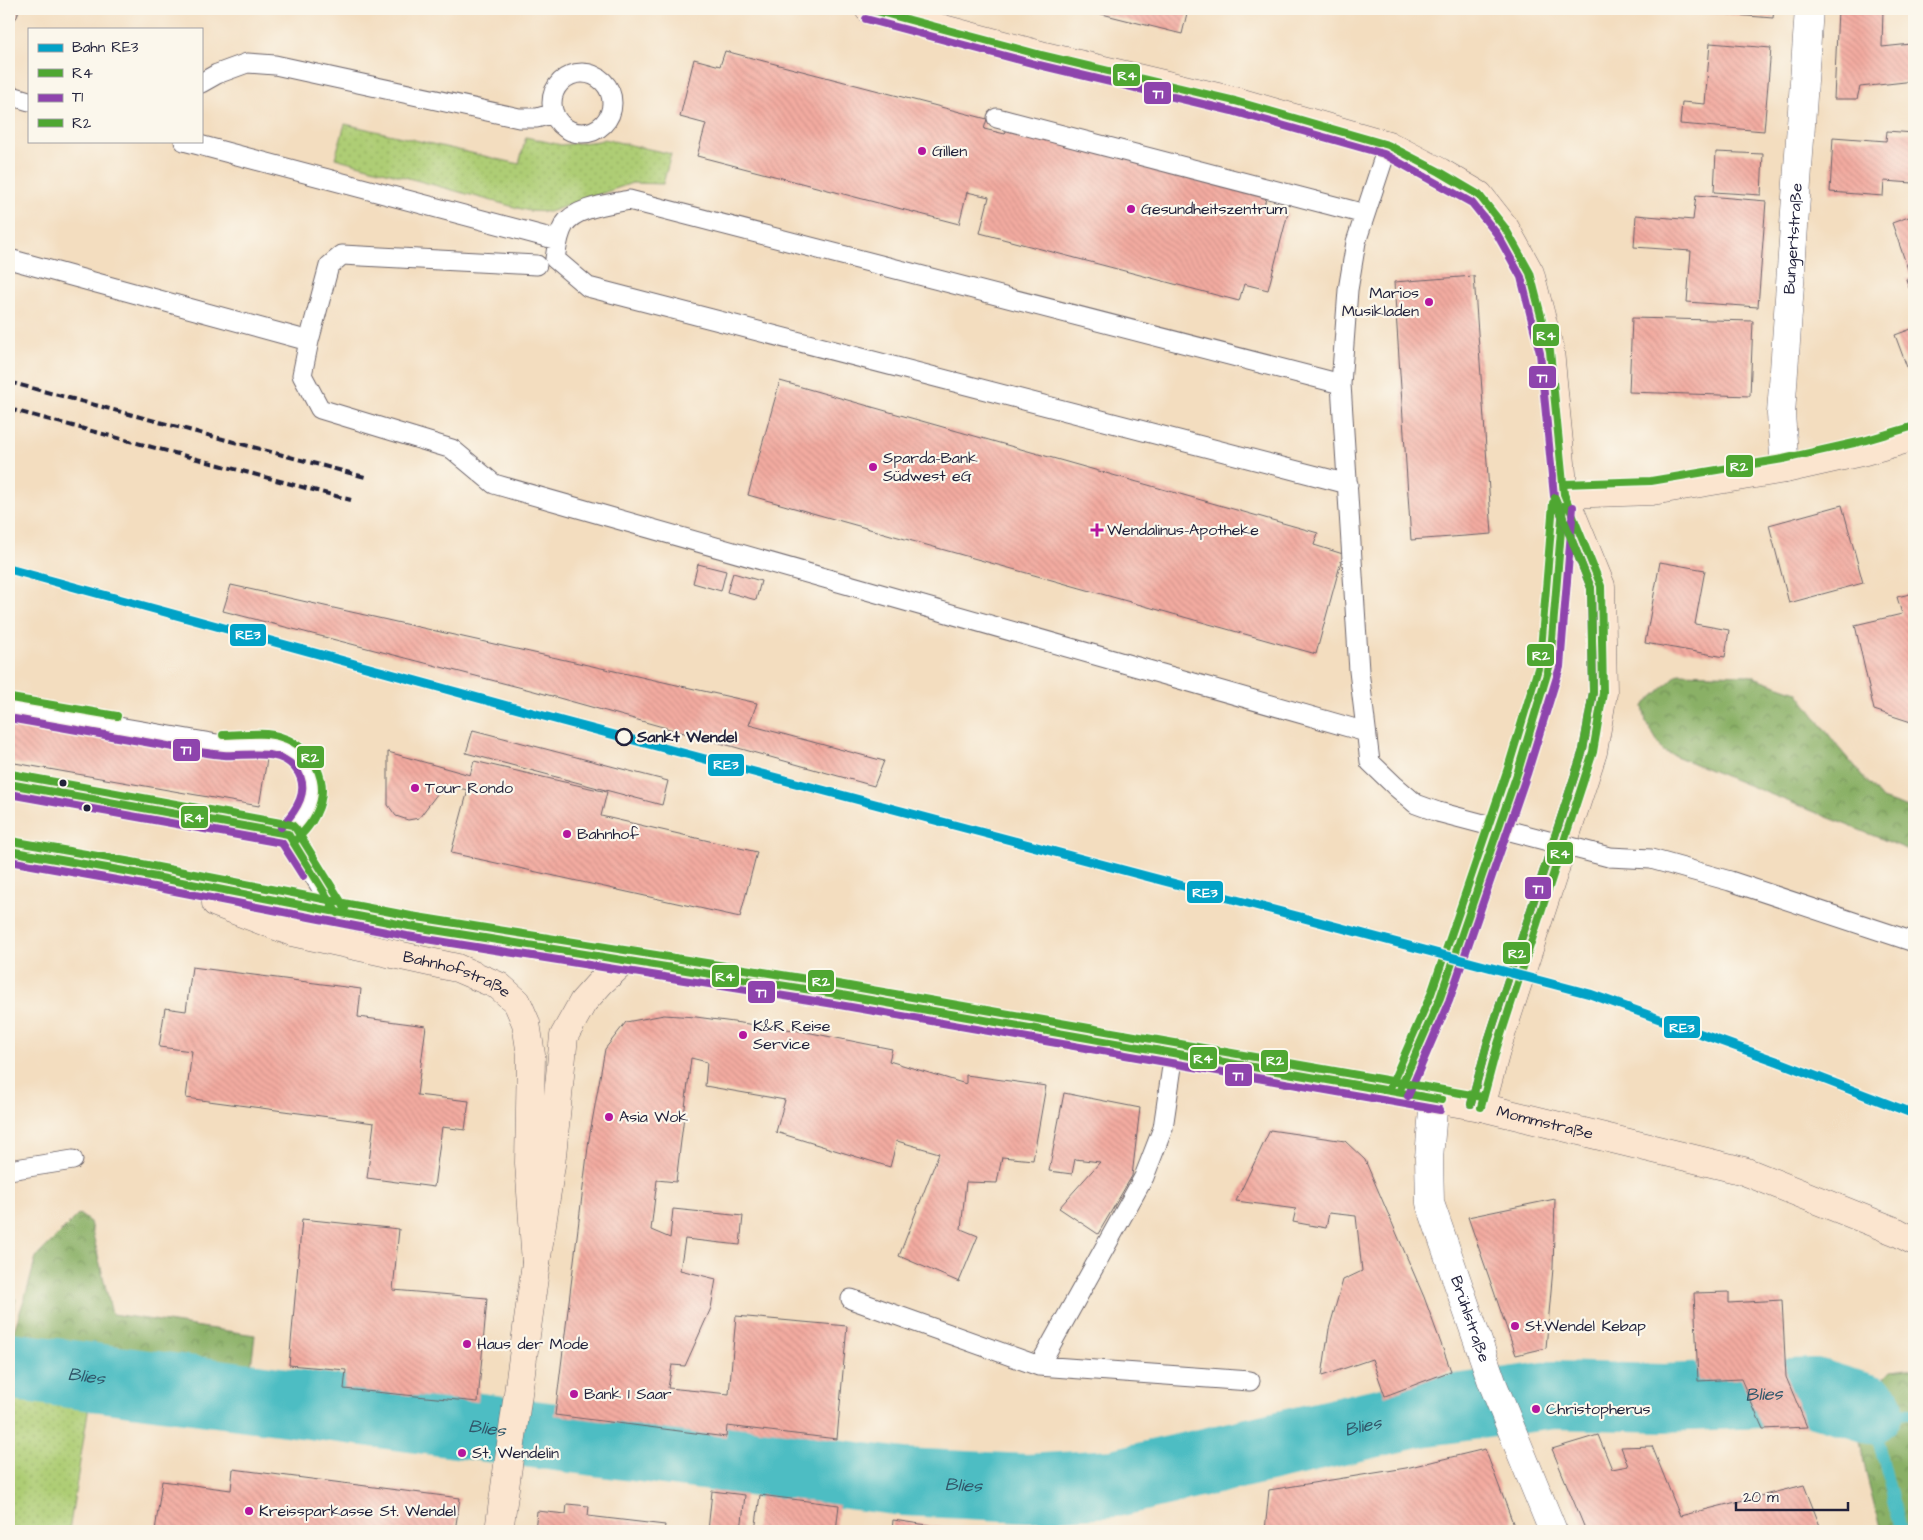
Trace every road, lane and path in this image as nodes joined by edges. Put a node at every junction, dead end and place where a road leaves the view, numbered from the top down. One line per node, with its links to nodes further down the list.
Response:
1 (869, 9): 9 (main road)
2 (1809, 9): 17 (street, Bungertstraße)
3 (202, 83): 6 (lane)
4 (9, 96): 5 (lane)
5 (28, 101)
6 (554, 113)
7 (997, 118): 10 (lane)
8 (188, 142): 11 (lane)
9 (1388, 145): 10 (lane); 19 (main road)
10 (1365, 214): 15 (lane)
11 (558, 240): 15 (lane); 18 (lane)
12 (9, 259): 14 (lane)
13 (537, 265): 14 (lane)
14 (308, 341): 21 (lane)
15 (1342, 384): 18 (lane)
16 (1914, 438): 17 (main road)
17 (1785, 469): 19 (main road)
18 (1348, 484): 21 (lane)
19 (1564, 494): 30 (main road); 32 (main road)
20 (9, 708): 23 (lane)
21 (1366, 732): 27 (lane, bridge)
22 (9, 784): 23 (lane)
23 (288, 834): 26 (lane)
24 (9, 851): 25 (main road, Mommstraße)
25 (142, 875): 26 (main road, Mommstraße); 36 (main road, Bahnhofstraße)
26 (338, 913): 28 (main road, Mommstraße)
27 (1914, 942)
28 (624, 961): 29 (main road, Mommstraße); 36 (main road, Bahnhofstraße)
29 (1174, 1053): 30 (main road, Mommstraße); 38 (lane)
30 (1399, 1092): 31 (main road, Mommstraße)
31 (1434, 1098): 32 (main road, Mommstraße); 41 (street, Brühlstraße)
32 (1481, 1107): 35 (main road, Mommstraße)
33 (73, 1160): 34 (lane)
34 (9, 1170)
35 (1914, 1241)
36 (536, 1263): 40 (main road, Bahnhofstraße)
37 (851, 1299): 38 (lane)
38 (1039, 1366): 39 (lane)
39 (1250, 1381)
40 (499, 1531)
41 (1553, 1531)

